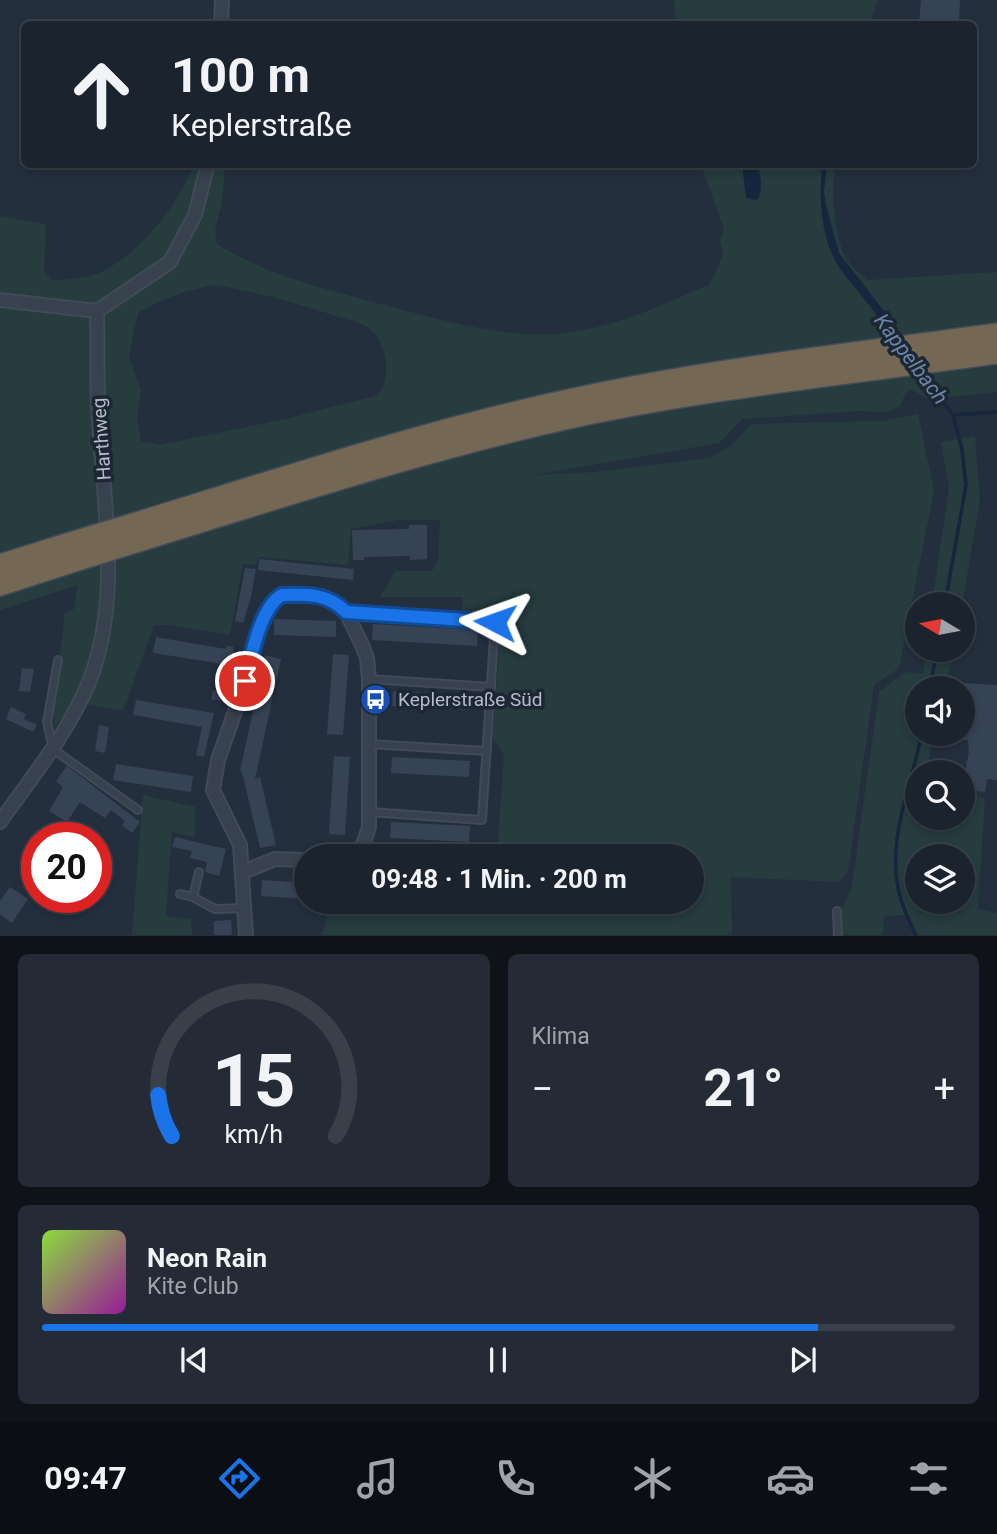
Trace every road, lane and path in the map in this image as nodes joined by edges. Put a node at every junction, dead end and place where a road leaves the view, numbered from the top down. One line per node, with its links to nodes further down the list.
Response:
1 (222, 0): 2 (street)
2 (220, 21)
3 (207, 168): 5 (street)
4 (0, 300): 5 (street)
5 (97, 311): 17 (street, Harthweg)
6 (997, 334): 8 (highway)
7 (997, 353): 8 (highway)
8 (858, 362): 9 (highway, bridge)
9 (67, 554): 10 (highway); 11 (highway)
10 (0, 565)
11 (0, 585)
12 (346, 612): 14 (street); 15 (lane); 25 (street)
13 (58, 660): 17 (lane)
14 (369, 679): 15 (lane); 16 (street)
15 (491, 687): 18 (lane)
16 (369, 744): 18 (lane); 20 (street)
17 (53, 749): 19 (lane); 21 (street, Harthweg)
18 (487, 751): 20 (lane)
19 (138, 810)
20 (368, 812): 22 (street)
21 (0, 822)
22 (362, 844)
23 (294, 860): 25 (street)
24 (198, 872): 27 (lane)
25 (243, 872): 28 (street)
26 (180, 894): 27 (lane)
27 (193, 897): 28 (lane)
28 (245, 908): 30 (street)
29 (837, 911): 31 (lane)
30 (246, 936)
31 (838, 936)

